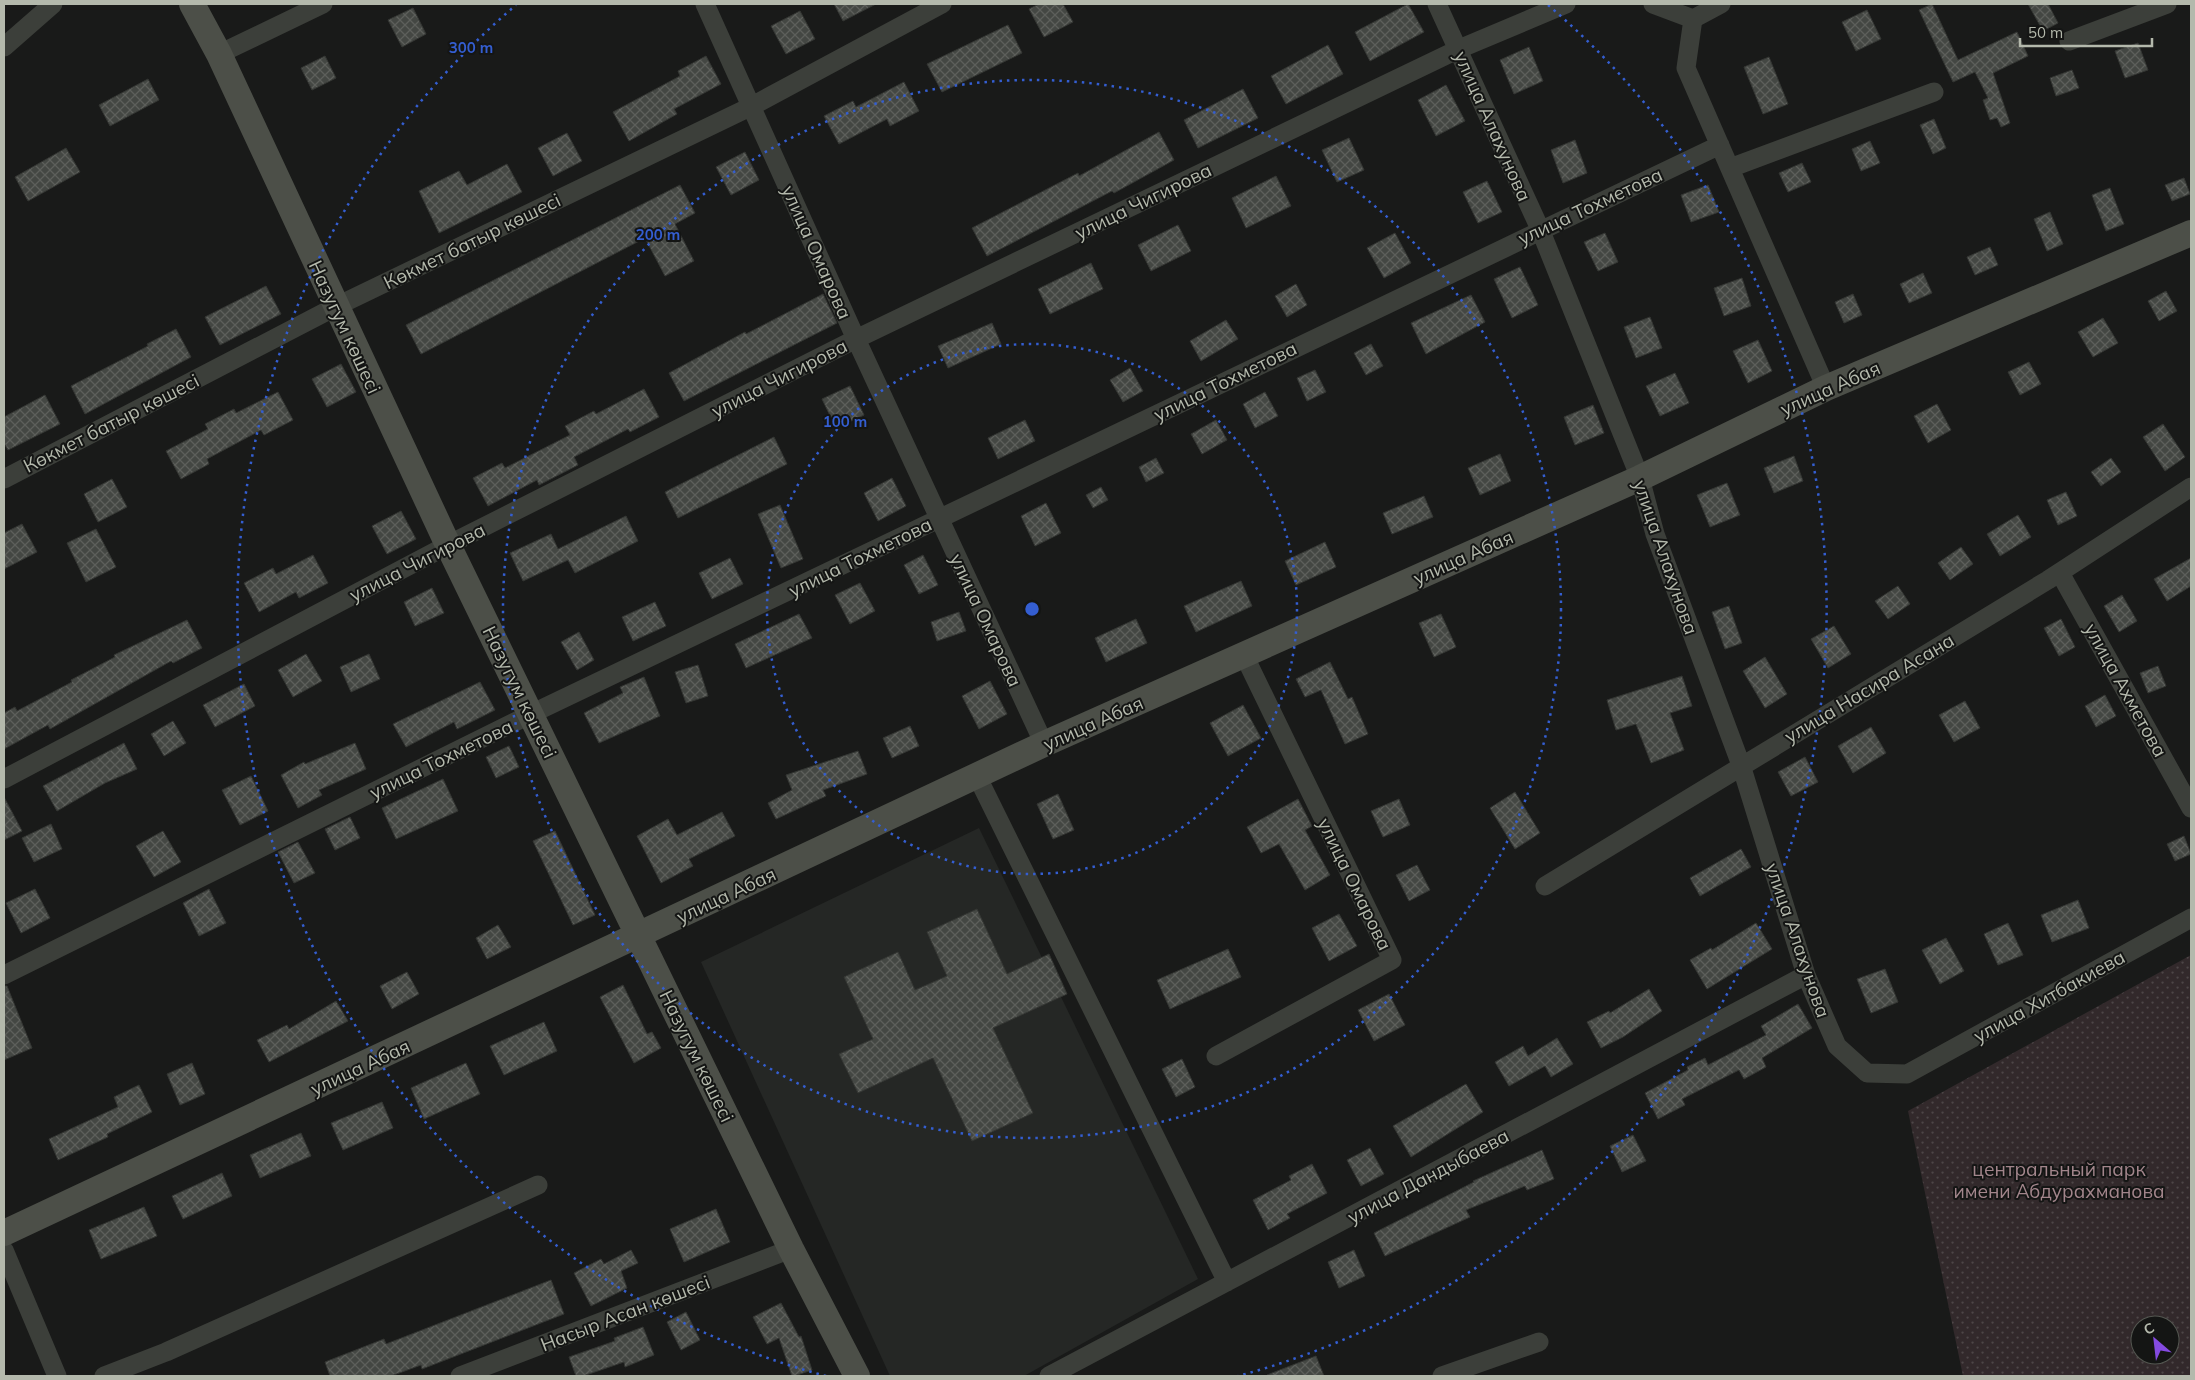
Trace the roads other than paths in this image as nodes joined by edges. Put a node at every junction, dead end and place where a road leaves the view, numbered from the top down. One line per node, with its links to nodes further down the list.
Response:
1 (53, 4): 13 (street)
2 (192, 4): 15 (street, Назугум көшесі)
3 (322, 4): 15 (street)
4 (705, 4): 17 (street, улица Омарова)
5 (942, 4): 17 (street, Көкмет батыр көшесі)
6 (1437, 4): 14 (street, улица Алахунова)
7 (1566, 4): 14 (street, улица Чигирова)
8 (1653, 4): 11 (street)
9 (1721, 4): 11 (street)
10 (2167, 4): 12 (street)
11 (1693, 19): 18 (street)
12 (2069, 41)
13 (4, 47)
14 (1459, 49): 20 (street, улица Алахунова); 23 (street, улица Чигирова)
15 (219, 54): 22 (street, Назугум көшесі)
16 (1934, 92): 19 (street)
17 (752, 106): 22 (street, Көкмет батыр көшесі); 23 (street, улица Омарова)
18 (1720, 145): 19 (street); 20 (street, улица Тохметова)
19 (1730, 168): 24 (street)
20 (1540, 229): 25 (street, улица Алахунова); 28 (street, улица Тохметова)
21 (2191, 233): 24 (street, улица Абая)
22 (335, 307): 26 (street, Көкмет батыр көшесі); 29 (street, Назугум көшесі)
23 (856, 340): 28 (street, улица Омарова); 29 (street, улица Чигирова)
24 (1826, 388): 25 (street, улица Абая)
25 (1640, 478): 31 (street, улица Абая); 34 (street, улица Алахунова)
26 (4, 479)
27 (2191, 488): 30 (street, улица Насира Асана)
28 (939, 519): 32 (street, улица Тохметова); 33 (street, улица Омарова)
29 (448, 545): 32 (street, Назугум көшесі); 36 (street, улица Чигирова)
30 (2060, 572): 34 (street, улица Насира Асана); 37 (street, улица Ахметова)
31 (1244, 655): 33 (street, улица Абая); 43 (street, улица Омарова)
32 (531, 714): 40 (street, Назугум көшесі); 41 (street, улица Тохметова)
33 (1044, 744): 35 (street, улица Абая)
34 (1741, 765): 38 (street, улица Насира Асана); 42 (street, улица Алахунова)
35 (977, 776): 40 (street, улица Абая); 49 (street)
36 (4, 779)
37 (2191, 808)
38 (1545, 886)
39 (2191, 918): 44 (street, улица Хитбакиева)
40 (639, 936): 46 (street, улица Абая); 47 (street, Назугум көшесі)
41 (4, 975)
42 (1806, 975): 44 (street, улица Алахунова); 49 (street, улица Дандыбаева)
43 (1216, 1056)
44 (1907, 1074)
45 (538, 1185): 52 (street)
46 (4, 1233)
47 (791, 1249): 53 (street, Насыр Асан көшесі); 54 (street, Назугум көшесі)
48 (4, 1250): 51 (street)
49 (1227, 1282): 55 (street, улица Дандыбаева)
50 (1539, 1342): 56 (street)
51 (57, 1376)
52 (104, 1376)
53 (460, 1376)
54 (857, 1376)
55 (1050, 1376)
56 (1442, 1376)

